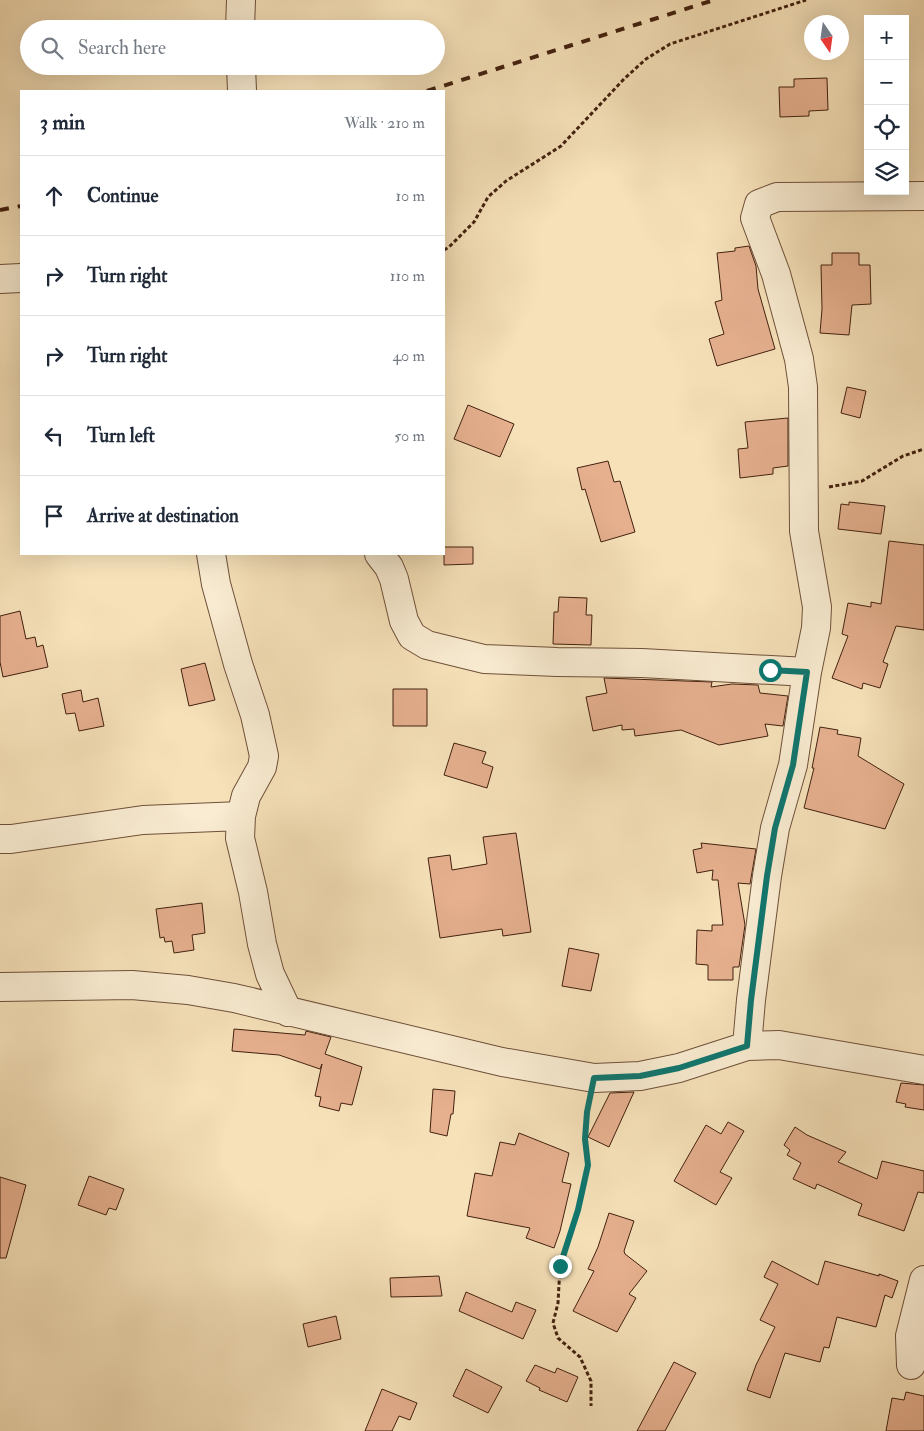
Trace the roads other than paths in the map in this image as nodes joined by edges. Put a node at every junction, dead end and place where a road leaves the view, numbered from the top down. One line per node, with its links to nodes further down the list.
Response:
1 (240, 0): 2 (street)
2 (240, 20)
3 (241, 75): 4 (street)
4 (242, 90)
5 (924, 196): 10 (street)
6 (20, 278): 7 (street)
7 (0, 279)
8 (211, 555): 11 (street)
9 (380, 555): 10 (street)
10 (807, 672): 15 (street)
11 (241, 816): 12 (street); 14 (street)
12 (0, 839)
13 (0, 986): 14 (street)
14 (288, 1012): 15 (street)
15 (747, 1046): 16 (street)
16 (924, 1070)
17 (924, 1280): 18 (street)
18 (911, 1365)

